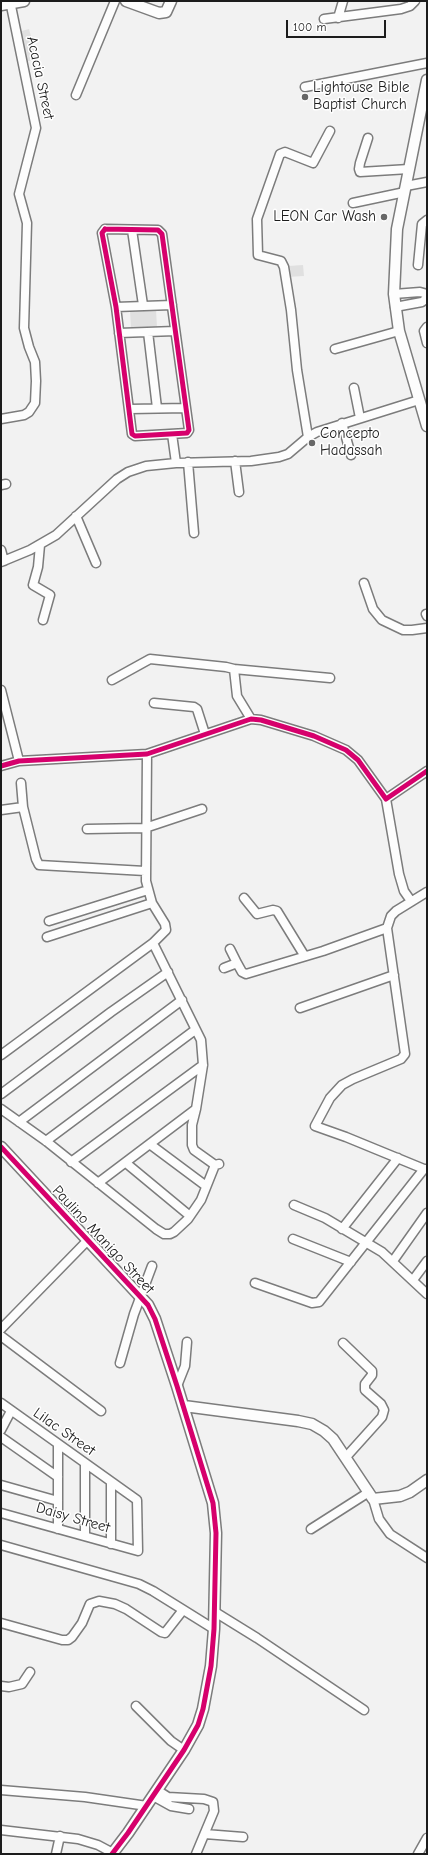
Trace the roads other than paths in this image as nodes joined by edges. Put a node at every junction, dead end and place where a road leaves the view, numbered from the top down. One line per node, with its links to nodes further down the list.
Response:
1 (24, 1): 7 (street)
2 (115, 1): 13 (street)
3 (126, 1): 4 (street)
4 (171, 1)
5 (343, 1): 8 (street)
6 (415, 1): 8 (street)
7 (7, 3): 45 (street, Acacia Street)
8 (338, 18): 9 (street)
9 (324, 19)
10 (427, 63): 12 (street)
11 (427, 80): 14 (street)
12 (305, 87)
13 (76, 95)
14 (423, 122): 17 (street)
15 (330, 131): 49 (street)
16 (368, 138): 17 (street)
17 (409, 169): 19 (street)
18 (427, 182): 19 (street)
19 (405, 189): 20 (street); 25 (street)
20 (353, 203)
21 (427, 220): 23 (street)
22 (132, 230): 28 (street); 29 (street); 30 (street)
23 (423, 250): 24 (street)
24 (418, 265)
25 (394, 294): 26 (street); 31 (street)
26 (427, 294)
27 (427, 298): 31 (street)
28 (143, 305): 29 (street); 30 (street)
29 (172, 305): 33 (street)
30 (116, 307): 36 (street)
31 (395, 307): 34 (street)
32 (427, 327): 37 (street)
33 (175, 331): 35 (street); 42 (street)
34 (399, 331): 38 (street); 40 (street)
35 (148, 332): 36 (street); 41 (street)
36 (119, 333): 43 (street)
37 (427, 343)
38 (336, 349)
39 (354, 388): 44 (street)
40 (419, 400): 44 (street); 47 (street)
41 (157, 408): 42 (street); 43 (street)
42 (186, 408): 48 (street)
43 (130, 409): 48 (street)
44 (360, 418): 46 (street)
45 (1, 419)
46 (342, 423): 49 (street); 50 (street)
47 (427, 425)
48 (172, 434): 52 (street)
49 (308, 437): 51 (street)
50 (351, 455)
51 (235, 461): 53 (street); 54 (street)
52 (176, 462): 53 (street); 55 (street)
53 (188, 462): 56 (street)
54 (239, 492)
55 (76, 516): 57 (street); 60 (street)
56 (194, 533)
57 (40, 545): 59 (street); 62 (street)
58 (1, 550): 59 (street)
59 (2, 562)
60 (96, 563)
61 (364, 583): 63 (street)
62 (43, 620)
63 (427, 628)
64 (234, 670): 65 (street); 66 (street); 69 (street)
65 (330, 678)
66 (112, 680)
67 (1, 690): 72 (street)
68 (154, 703): 70 (street)
69 (251, 719): 70 (street); 76 (street)
70 (204, 734): 71 (street)
71 (147, 754): 72 (street); 81 (street)
72 (19, 761): 73 (street)
73 (1, 766)
74 (427, 771): 76 (street)
75 (21, 783): 77 (street)
76 (386, 798): 86 (street)
77 (23, 806): 79 (street); 82 (street)
78 (202, 809): 81 (street)
79 (1, 810)
80 (87, 828): 81 (street)
81 (145, 828): 82 (street)
82 (145, 870): 83 (street)
83 (148, 890): 87 (street); 89 (street)
84 (425, 893): 86 (street); 88 (street)
85 (244, 898): 94 (street)
86 (411, 901): 90 (street)
87 (152, 903): 91 (street); 92 (street)
88 (427, 903)
89 (49, 921)
90 (387, 928): 94 (street); 98 (street)
91 (47, 937)
92 (153, 943): 97 (street); 102 (street)
93 (230, 949): 95 (street)
94 (304, 955): 95 (street)
95 (237, 963): 96 (street)
96 (224, 968)
97 (168, 972): 99 (street); 104 (street)
98 (394, 975): 100 (street); 111 (street)
99 (182, 1000): 101 (street); 107 (street)
100 (300, 1008)
101 (195, 1030): 103 (street); 108 (street)
102 (1, 1055)
103 (203, 1065): 106 (street); 112 (street)
104 (1, 1094)
105 (1, 1109): 107 (street)
106 (196, 1109): 109 (street); 116 (street)
107 (19, 1122): 108 (street)
108 (46, 1141): 112 (street)
109 (151, 1145): 113 (street); 116 (street)
110 (1, 1147): 122 (street, Paulino Manigo Street)
111 (398, 1158): 114 (street); 120 (street)
112 (71, 1162): 115 (street)
113 (126, 1163): 115 (street); 119 (street)
114 (426, 1169): 123 (street)
115 (98, 1183): 119 (street)
116 (206, 1186): 119 (street)
117 (294, 1205): 120 (street)
118 (427, 1213): 124 (street)
119 (190, 1216)
120 (342, 1229): 123 (street)
121 (294, 1239): 126 (street)
122 (88, 1241): 131 (street, Paulino Manigo Street); 132 (street)
123 (366, 1243): 124 (street); 126 (street)
124 (393, 1261): 128 (street)
125 (427, 1261): 128 (street)
126 (351, 1262): 129 (street)
127 (152, 1266): 131 (street)
128 (413, 1280): 130 (street)
129 (255, 1283)
130 (427, 1294)
131 (141, 1297): 136 (street); 137 (street, Paulino Manigo Street)
132 (1, 1329)
133 (1, 1336): 141 (street)
134 (187, 1342): 137 (street)
135 (343, 1343): 145 (street)
136 (120, 1363)
137 (178, 1386): 139 (street, Paulino Manigo Street)
138 (1, 1404): 140 (street, Lilac Street)
139 (184, 1406): 145 (street); 162 (street, Paulino Manigo Street)
140 (11, 1411): 142 (street); 144 (street, Lilac Street)
141 (101, 1411)
142 (1, 1430)
143 (1, 1437): 147 (street)
144 (58, 1445): 146 (street, Lilac Street); 147 (street)
145 (346, 1457): 151 (street)
146 (85, 1464): 149 (street, Lilac Street); 156 (street)
147 (58, 1478): 152 (street)
148 (427, 1480): 151 (street)
149 (111, 1482): 157 (street); 159 (street, Lilac Street)
150 (1, 1485): 152 (street)
151 (371, 1495): 155 (street); 160 (street)
152 (58, 1501): 154 (street)
153 (1, 1513): 154 (street, Daisy Street)
154 (58, 1529): 156 (street, Daisy Street)
155 (311, 1529)
156 (85, 1536): 157 (street, Daisy Street)
157 (111, 1544): 159 (street, Daisy Street)
158 (1, 1545): 161 (street)
159 (138, 1551)
160 (427, 1558)
161 (183, 1610): 163 (street); 164 (street)
162 (215, 1612): 164 (street, Paulino Manigo Street); 168 (street)
163 (1, 1624)
164 (214, 1629): 169 (street, Paulino Manigo Street)
165 (30, 1672): 166 (street)
166 (1, 1686)
167 (136, 1706): 169 (street)
168 (364, 1710)
169 (184, 1750): 171 (street, Paulino Manigo Street)
170 (1, 1790): 172 (street)
171 (155, 1793): 172 (street, Paulino Manigo Street); 173 (street); 175 (street)
172 (147, 1806): 180 (street, Paulino Manigo Street)
173 (190, 1809)
174 (1, 1830): 176 (street)
175 (205, 1834): 177 (street); 181 (street)
176 (60, 1836): 179 (street); 180 (street)
177 (243, 1837)
178 (427, 1838): 182 (street)
179 (56, 1854)
180 (113, 1854)
181 (196, 1854)
182 (418, 1854)

